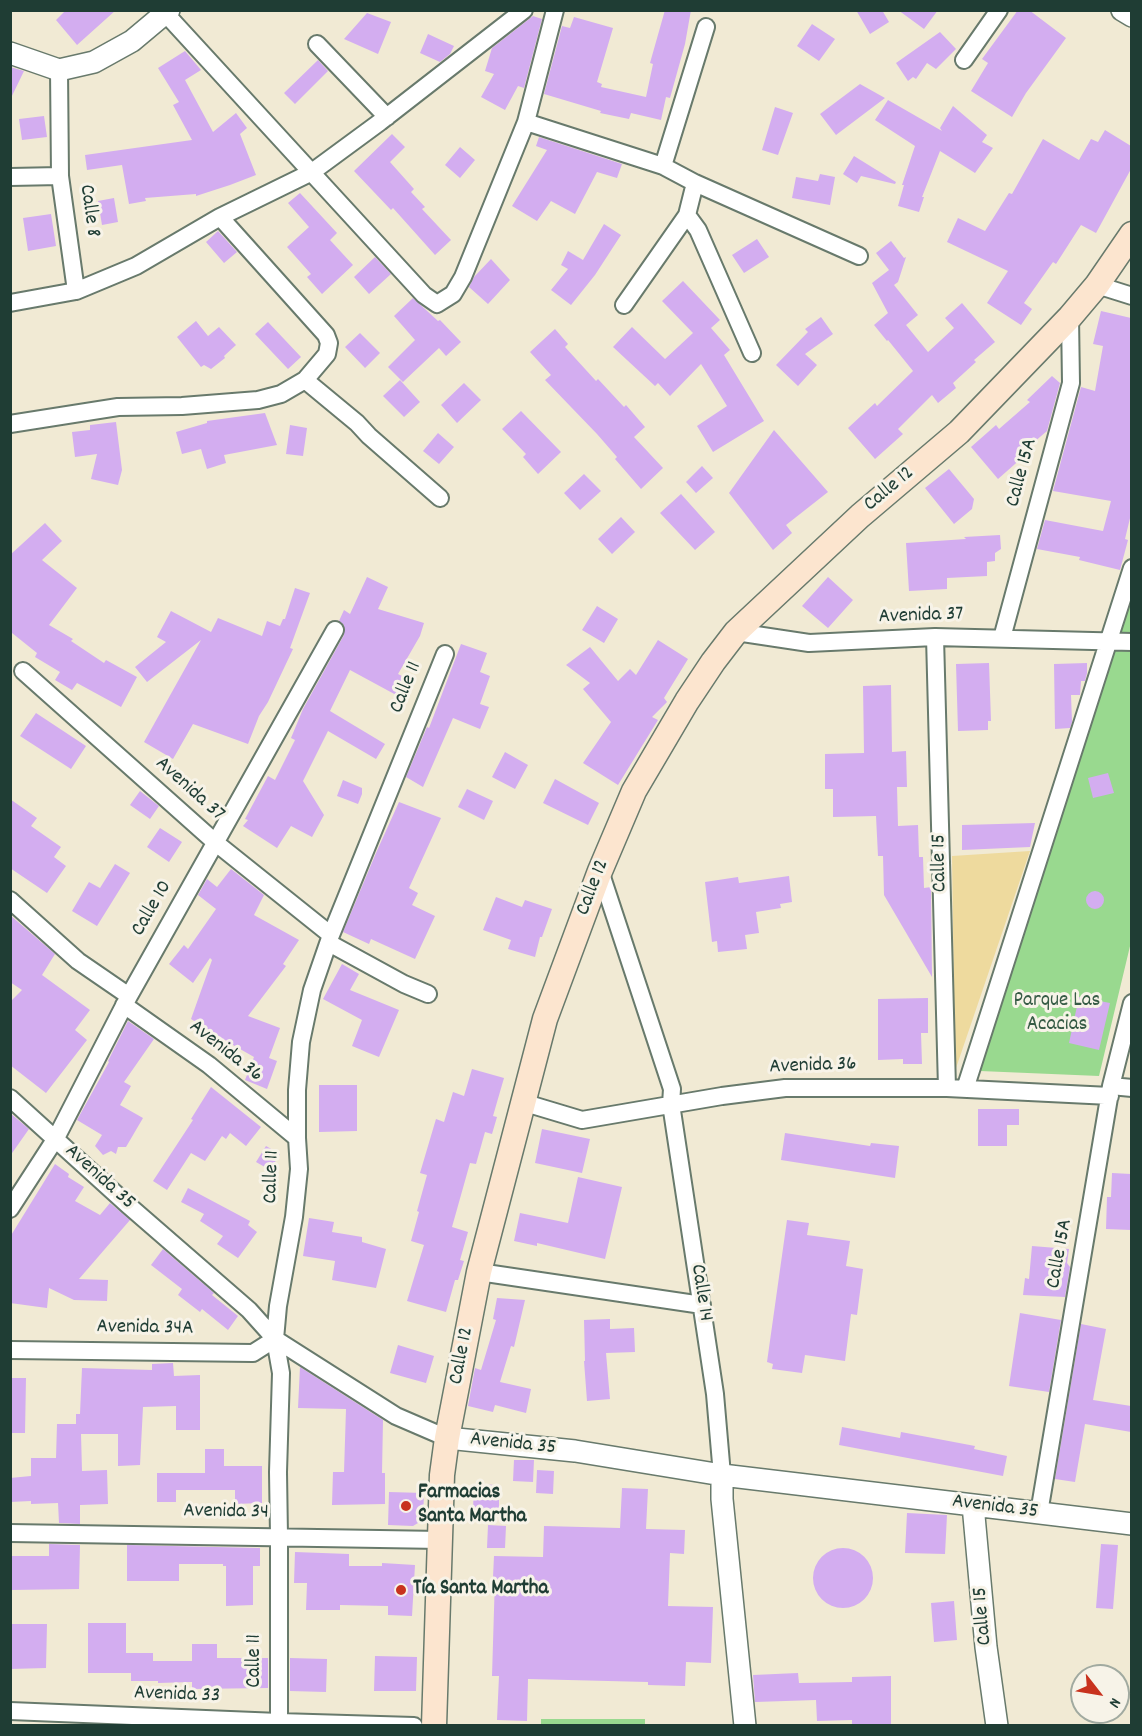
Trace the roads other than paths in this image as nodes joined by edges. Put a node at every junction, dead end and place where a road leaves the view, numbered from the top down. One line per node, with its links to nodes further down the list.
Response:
1 (524, 10): 12 (street)
2 (555, 10): 13 (street)
3 (999, 10): 10 (street)
4 (1122, 10): 6 (street)
5 (167, 12): 11 (street); 15 (street)
6 (1131, 16)
7 (706, 27): 14 (street)
8 (317, 44): 12 (street)
9 (10, 53): 11 (street)
10 (964, 60)
11 (59, 70): 16 (street, Calle 8)
12 (387, 117): 15 (street)
13 (526, 122): 14 (street); 15 (street)
14 (663, 166): 18 (street)
15 (312, 172): 20 (street)
16 (60, 176): 17 (street); 24 (street, Calle 8)
17 (10, 177)
18 (695, 183): 19 (street); 22 (street)
19 (687, 214): 27 (street); 29 (street)
20 (219, 217): 24 (street); 30 (street)
21 (1131, 234): 23 (main road, Calle 12)
22 (859, 256)
23 (1097, 285): 25 (street); 28 (main road, Calle 12)
24 (76, 291): 26 (street)
25 (1131, 296)
26 (10, 303)
27 (624, 305)
28 (1070, 317): 35 (main road, Calle 12); 37 (street, Calle 15A)
29 (752, 353)
30 (305, 380): 31 (street); 32 (street)
31 (10, 424)
32 (440, 498)
33 (1131, 568): 39 (street)
34 (335, 630): 42 (street, Calle 10)
35 (736, 632): 36 (street, Avenida 37); 43 (main road, Calle 12)
36 (935, 637): 37 (street, Avenida 37); 49 (street, Calle 15)
37 (1002, 638): 39 (street, Avenida 37)
38 (1131, 642): 39 (street, Avenida 37)
39 (1108, 643): 51 (street)
40 (445, 654): 45 (street, Calle 11)
41 (23, 671): 42 (street, Avenida 37)
42 (216, 843): 45 (street, Avenida 37); 47 (street, Calle 10)
43 (600, 871): 54 (main road, Calle 12); 55 (street, Calle 14)
44 (10, 900): 47 (street, Avenida 36)
45 (330, 939): 46 (street, Avenida 37); 57 (street, Calle 11)
46 (428, 994)
47 (126, 1001): 56 (street, Calle 10); 57 (street, Avenida 36)
48 (1131, 1003): 52 (street, Calle 15A)
49 (947, 1088): 51 (street, Avenida 36); 55 (street, Avenida 36)
50 (1131, 1088): 52 (street, Avenida 36)
51 (965, 1089): 52 (street, Avenida 36)
52 (1111, 1091): 66 (street, Calle 15A)
53 (10, 1098): 56 (street, Avenida 35)
54 (522, 1102): 55 (street, Avenida 36); 59 (main road, Calle 12)
55 (671, 1104): 60 (street, Calle 14)
56 (56, 1138): 58 (street, Calle 10); 61 (street, Avenida 35)
57 (297, 1138): 61 (street, Calle 11)
58 (10, 1209)
59 (479, 1272): 60 (street); 63 (main road, Calle 12)
60 (702, 1305): 64 (street, Calle 14)
61 (275, 1339): 62 (street, Avenida 34A); 63 (street, Avenida 35); 69 (street, Calle 11)
62 (10, 1350)
63 (447, 1438): 64 (street, Avenida 35); 70 (main road, Calle 12)
64 (722, 1475): 65 (street, Avenida 35); 75 (street, Calle 14)
65 (973, 1505): 66 (street, Avenida 35); 76 (street, Calle 15)
66 (1039, 1514): 67 (street, Avenida 35)
67 (1131, 1524)
68 (10, 1533): 69 (street, Avenida 34)
69 (279, 1536): 70 (street, Avenida 34); 72 (street, Calle 11)
70 (441, 1540): 74 (main road, Calle 12)
71 (10, 1711): 72 (street, Avenida 33)
72 (279, 1724): 73 (street, Avenida 33)
73 (414, 1725)
74 (434, 1725)
75 (745, 1725)
76 (997, 1725)

